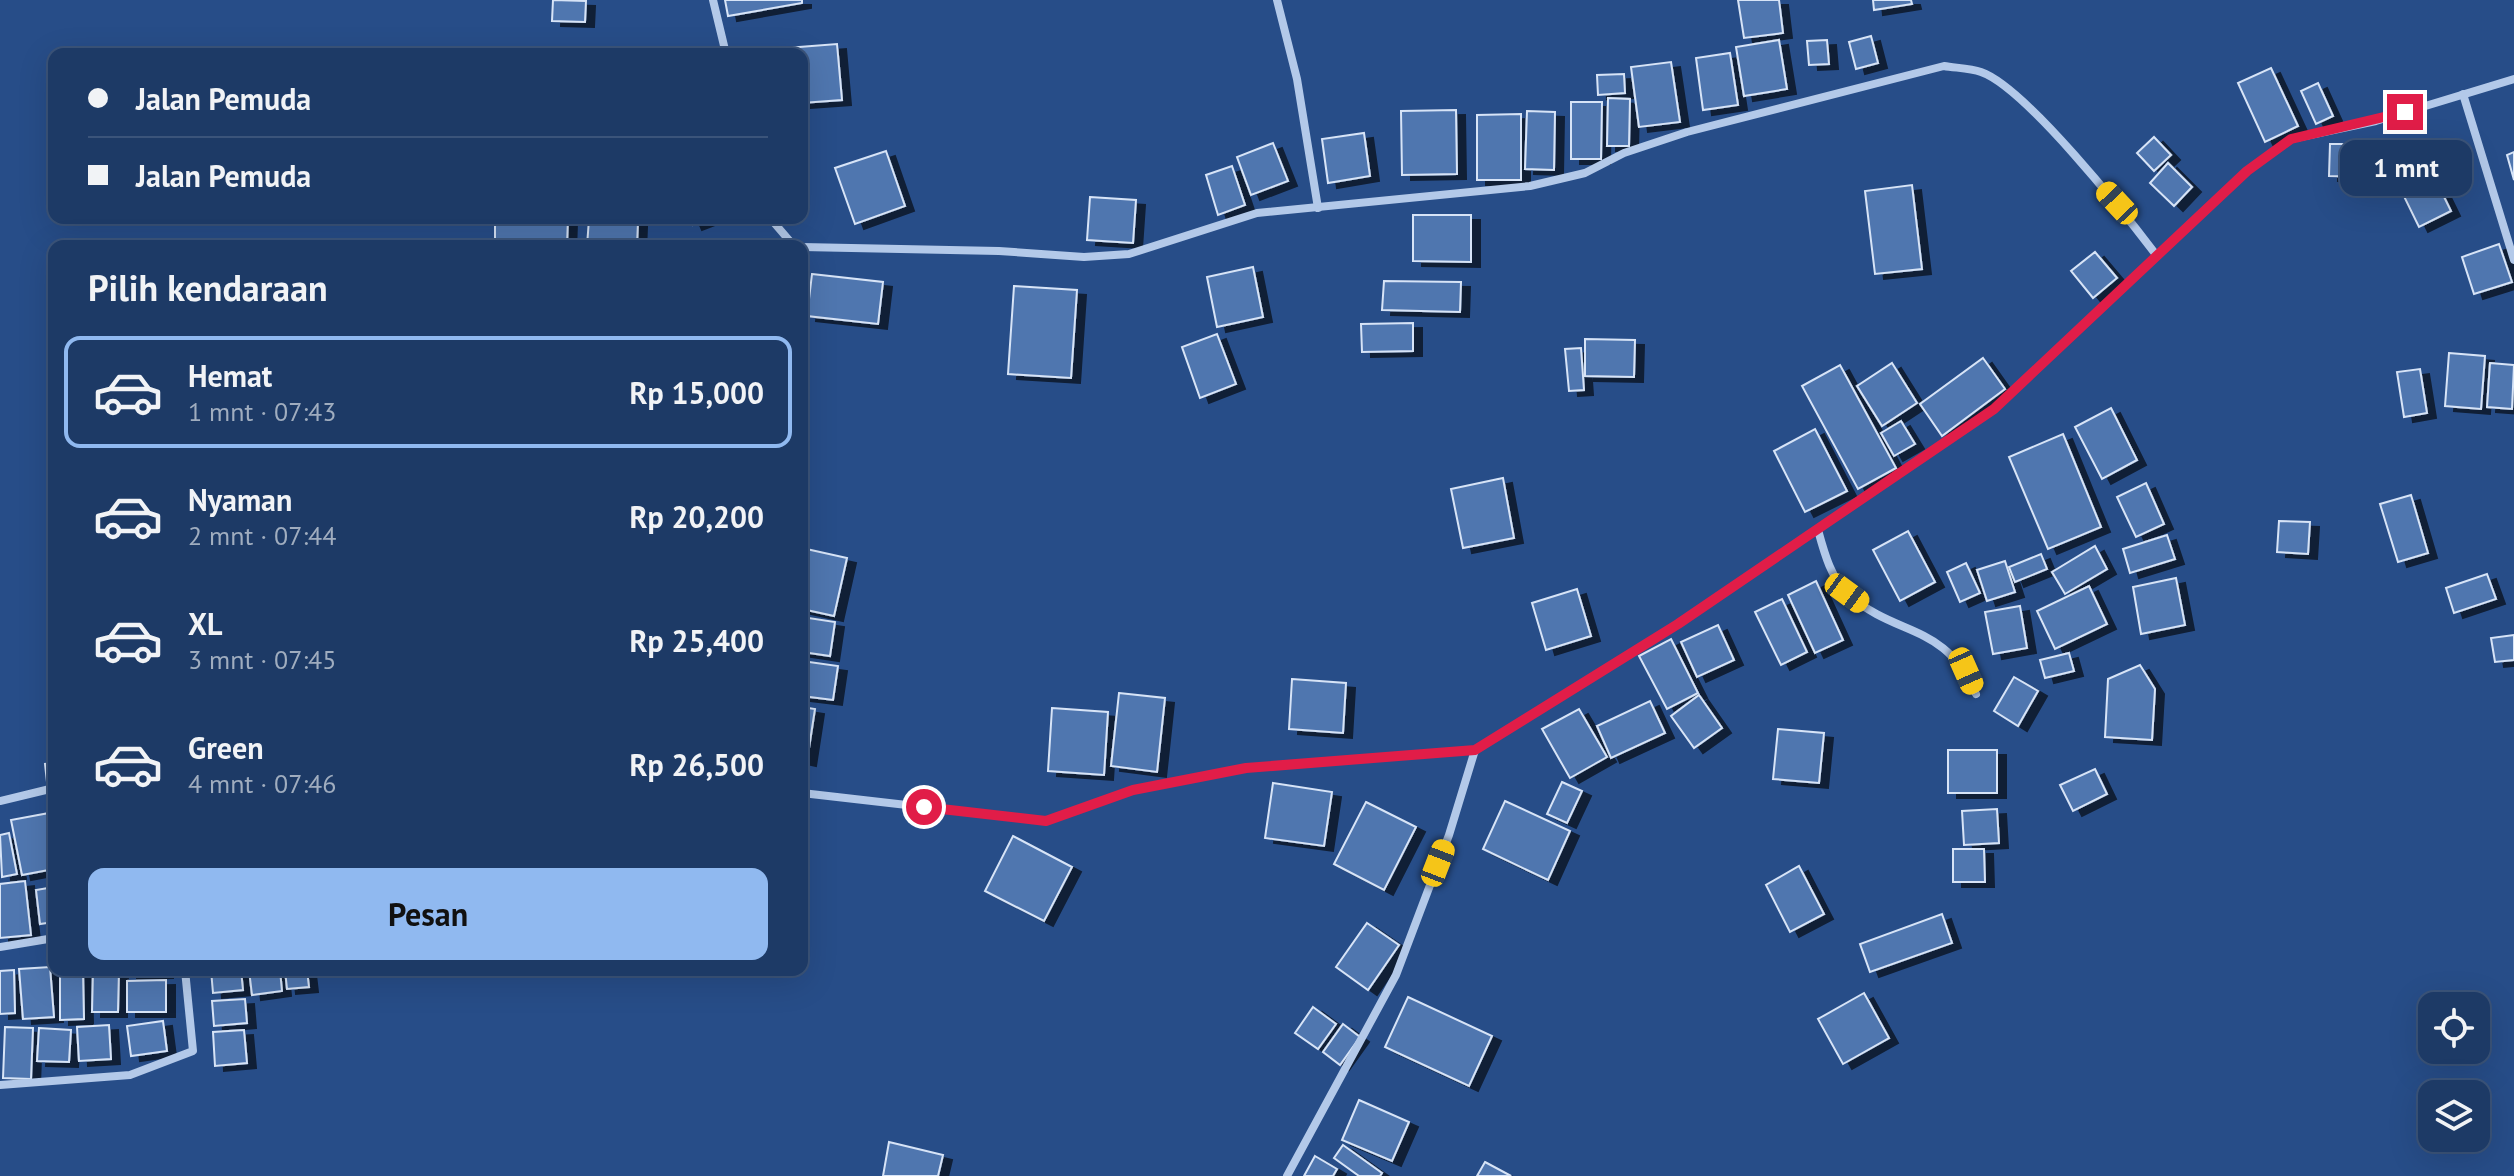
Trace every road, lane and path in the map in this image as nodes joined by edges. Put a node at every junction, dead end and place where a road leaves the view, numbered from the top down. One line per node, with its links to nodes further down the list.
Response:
1 (713, 0): 3 (street)
2 (1277, 0): 6 (street)
3 (725, 48)
4 (2514, 79): 5 (street)
5 (2463, 94): 10 (street); 11 (street)
6 (1318, 208): 9 (street); 10 (street)
7 (775, 224): 8 (street)
8 (789, 240)
9 (808, 247)
10 (2157, 256): 12 (street)
11 (2514, 260)
12 (1818, 530): 13 (street); 14 (street)
13 (1976, 694)
14 (1475, 750): 16 (street); 22 (street)
15 (48, 789): 17 (street)
16 (808, 794)
17 (0, 801)
18 (48, 939): 19 (street)
19 (0, 947)
20 (186, 976): 21 (street)
21 (0, 1085)
22 (1287, 1176)

